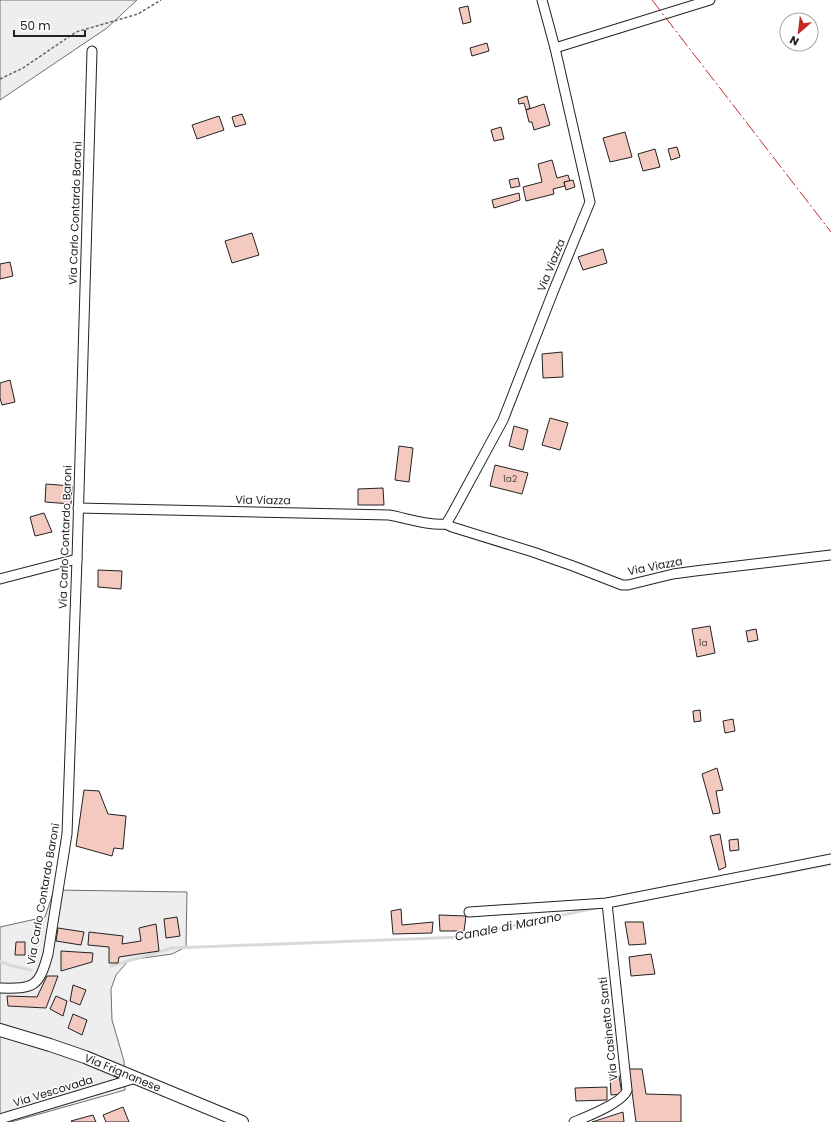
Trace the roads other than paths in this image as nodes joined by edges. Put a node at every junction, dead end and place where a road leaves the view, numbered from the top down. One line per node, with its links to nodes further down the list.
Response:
1 (542, 0): 3 (street, Via Viazza)
2 (710, 0): 3 (street)
3 (554, 48): 6 (street, Via Viazza)
4 (92, 51): 5 (street, Via Carlo Contardo Baroni)
5 (78, 508): 6 (street, Via Viazza); 8 (street, Via Carlo Contardo Baroni)
6 (446, 524): 7 (street, Via Viazza)
7 (831, 555)
8 (77, 559): 9 (street); 13 (street, Via Carlo Contardo Baroni)
9 (0, 580)
10 (831, 858): 11 (street)
11 (607, 906): 12 (street); 18 (street, Via Casinetto Santi)
12 (469, 912)
13 (0, 988)
14 (0, 1030): 15 (main road, Via Frignanese)
15 (136, 1078): 16 (street, Via Vescovada); 17 (main road, Via Frignanese)
16 (6, 1119)
17 (242, 1122)
18 (574, 1122)

